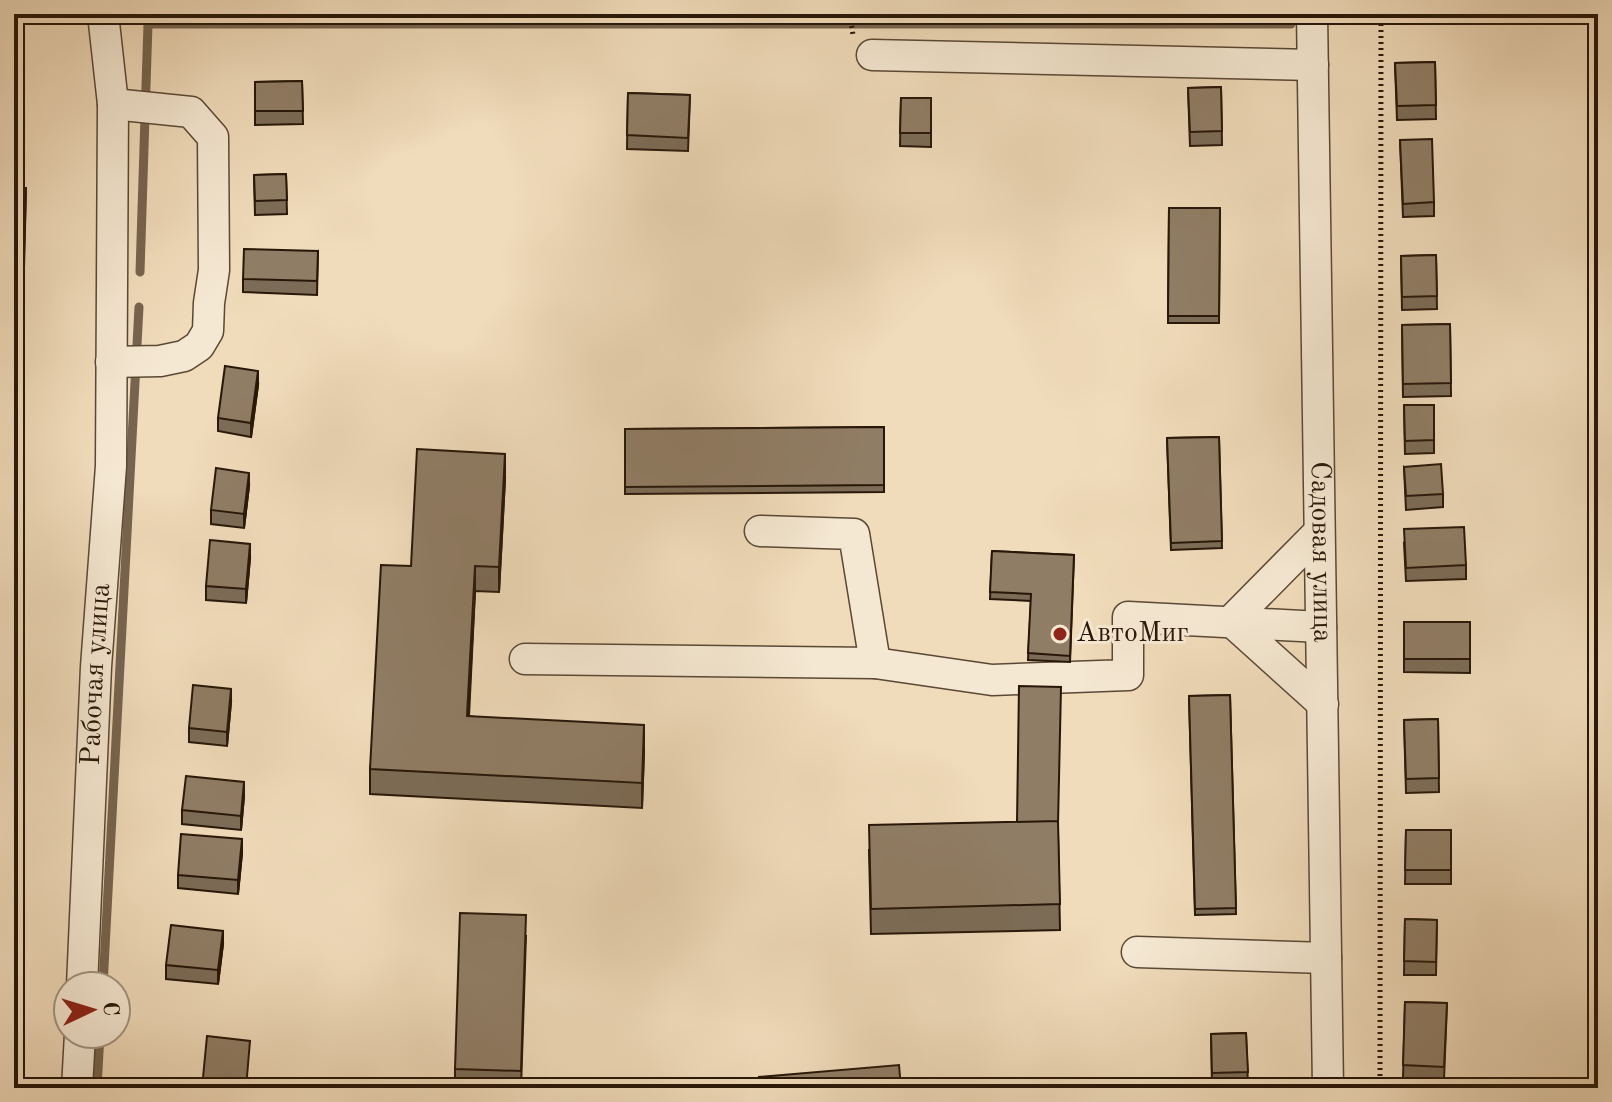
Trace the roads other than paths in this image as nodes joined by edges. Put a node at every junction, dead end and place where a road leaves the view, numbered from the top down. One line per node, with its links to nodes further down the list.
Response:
1 (103, 14): 5 (street, Рабочая улица)
2 (1312, 14): 4 (street, Садовая улица)
3 (872, 55): 4 (street)
4 (1313, 65): 8 (street, Садовая улица)
5 (113, 104): 6 (street, Рабочая улица); 6 (street)
6 (111, 362): 16 (street, Рабочая улица)
7 (760, 531): 12 (street)
8 (1318, 533): 9 (street); 10 (street, Садовая улица)
9 (1231, 621): 10 (street); 12 (street); 13 (street)
10 (1321, 627): 13 (street, Садовая улица)
11 (525, 659): 12 (street)
12 (875, 663)
13 (1323, 704): 15 (street, Садовая улица)
14 (1137, 952): 15 (street)
15 (1326, 958): 19 (street, Садовая улица)
16 (83, 970)
17 (79, 1050): 18 (street)
18 (77, 1088)
19 (1328, 1088)

